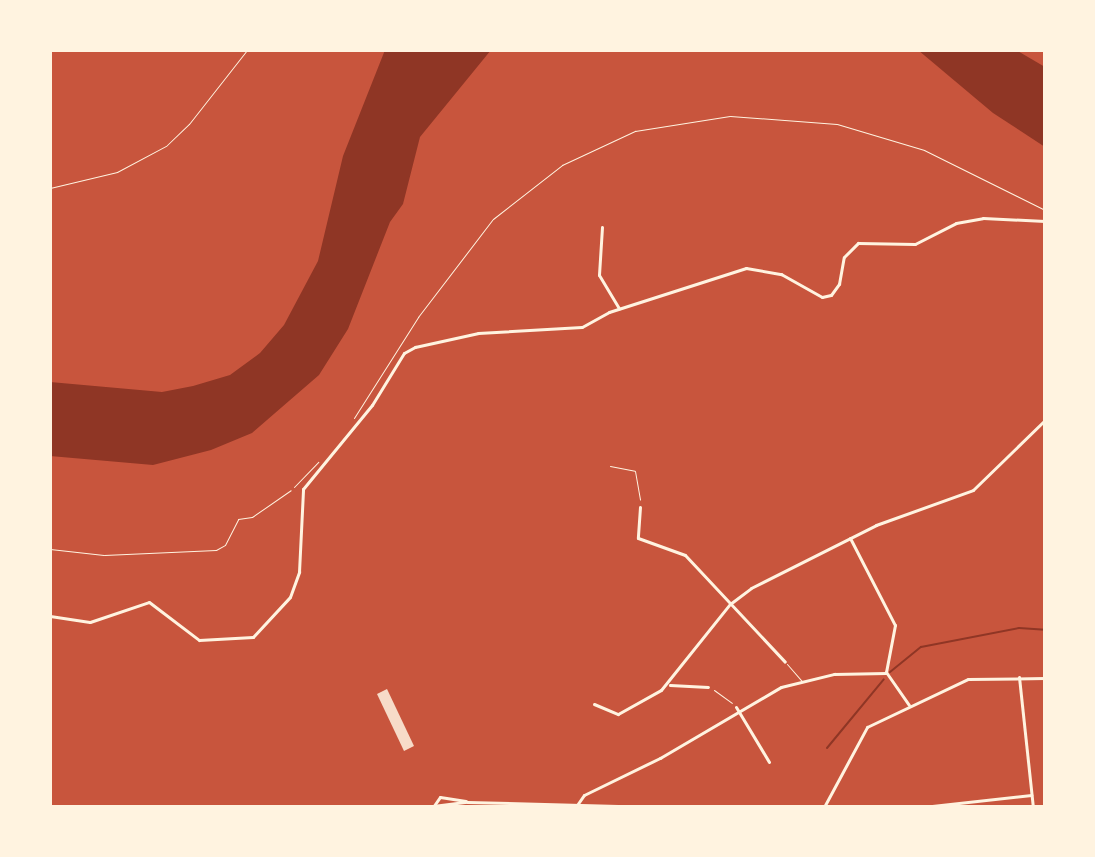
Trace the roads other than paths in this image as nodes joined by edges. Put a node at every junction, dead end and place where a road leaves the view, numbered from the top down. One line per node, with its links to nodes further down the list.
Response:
1 (1045, 221): 3 (street)
2 (602, 227): 3 (street)
3 (619, 308): 10 (street)
4 (1045, 420): 7 (street)
5 (291, 490): 8 (lane)
6 (640, 507): 9 (street)
7 (849, 538): 9 (street); 12 (street)
8 (50, 549)
9 (730, 604): 11 (street); 16 (street)
10 (50, 616)
11 (785, 662): 15 (lane)
12 (886, 673): 15 (street); 19 (street)
13 (1019, 677): 14 (street); 19 (street); 22 (street)
14 (1045, 678)
15 (803, 683): 20 (street)
16 (670, 685): 17 (street); 18 (street)
17 (708, 687)
18 (594, 704)
19 (909, 705): 27 (street)
20 (738, 708): 21 (street); 25 (street)
21 (769, 762)
22 (1031, 795): 28 (street); 29 (street)
23 (467, 802): 24 (street); 24 (street); 25 (street)
24 (433, 805)
25 (577, 805): 26 (street)
26 (664, 807)
27 (824, 807)
28 (923, 807)
29 (1033, 807)

